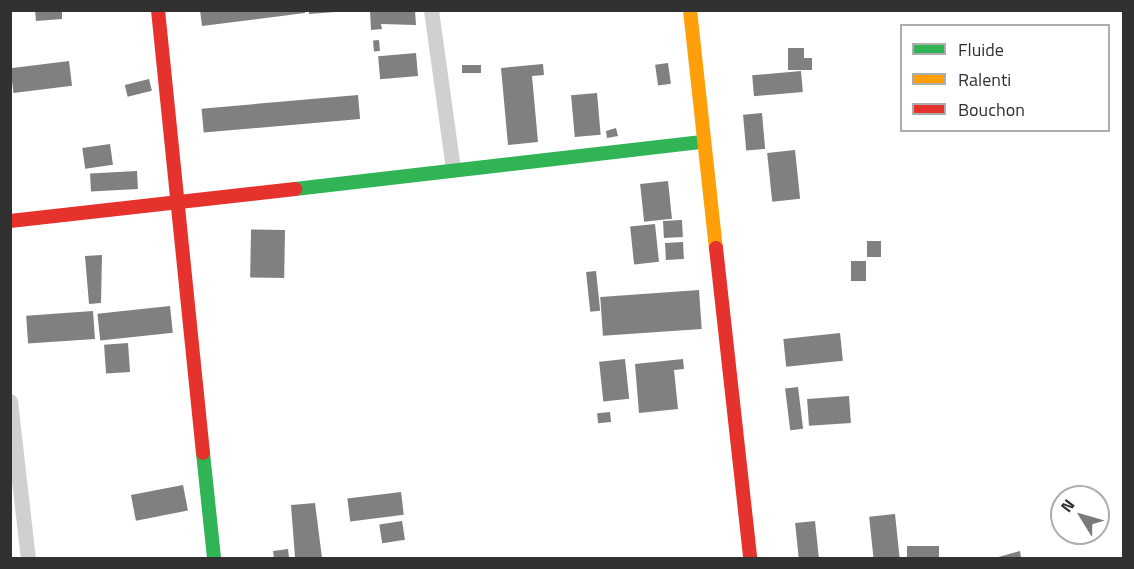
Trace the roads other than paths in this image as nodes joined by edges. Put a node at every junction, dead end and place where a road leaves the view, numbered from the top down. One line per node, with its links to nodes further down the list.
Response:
1 (158, 10): 6 (street)
2 (431, 10): 5 (street)
3 (690, 10): 4 (street)
4 (704, 142): 5 (street); 11 (street)
5 (453, 169): 6 (street)
6 (181, 202): 7 (street); 10 (street)
7 (10, 221)
8 (10, 401): 9 (street)
9 (28, 558)
10 (214, 558)
11 (750, 558)

